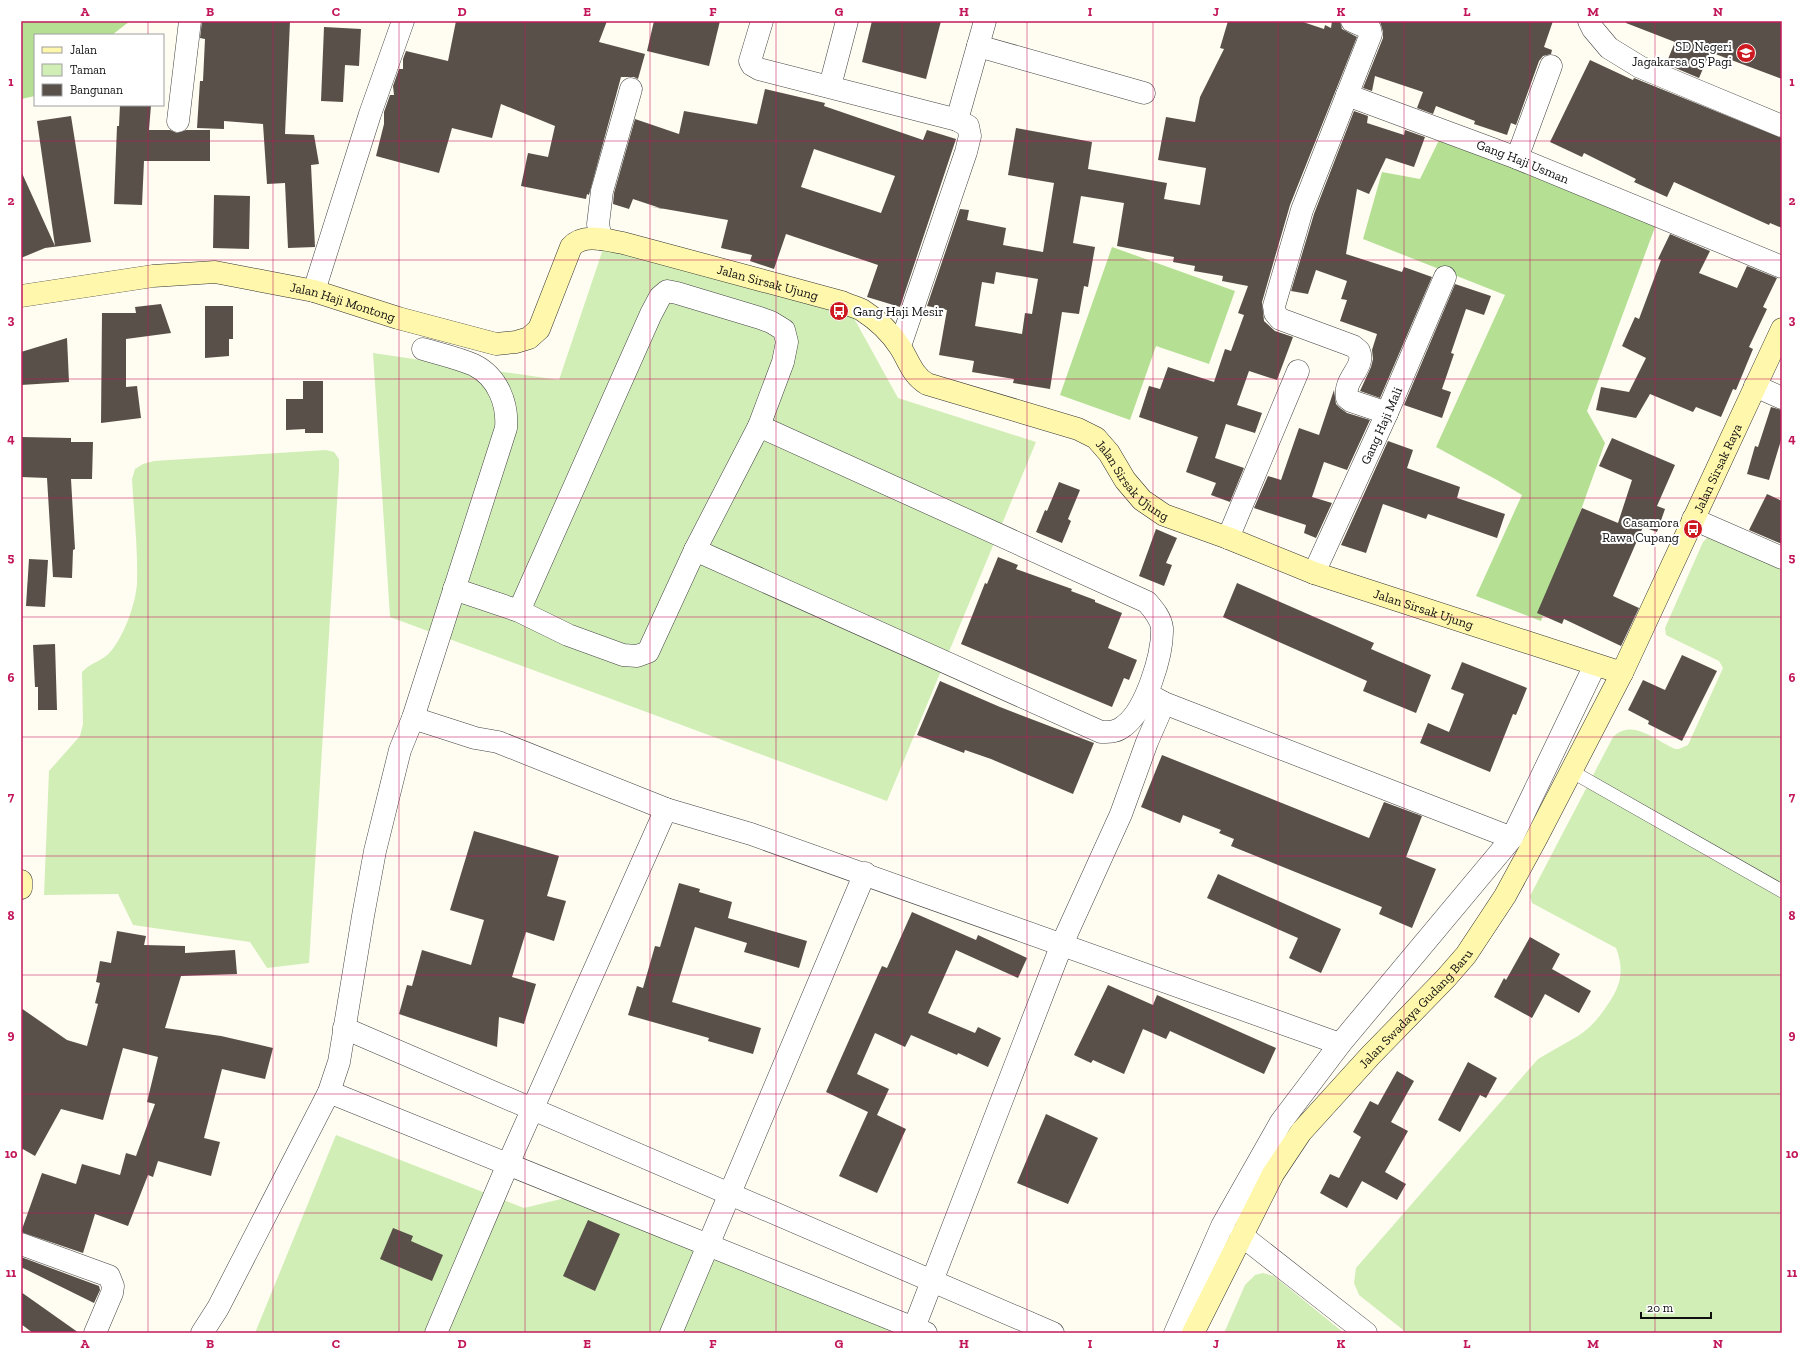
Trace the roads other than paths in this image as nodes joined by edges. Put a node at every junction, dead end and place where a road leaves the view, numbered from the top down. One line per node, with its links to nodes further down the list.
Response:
1 (190, 21): 15 (street)
2 (762, 21): 10 (street)
3 (848, 21): 10 (street)
4 (985, 21): 8 (street)
5 (1352, 21): 13 (street)
6 (1589, 21): 16 (street)
7 (401, 22): 21 (street)
8 (978, 46): 12 (street); 14 (street)
9 (1551, 66): 17 (street)
10 (830, 86): 14 (street)
11 (631, 89): 18 (street)
12 (1144, 93)
13 (1347, 95): 17 (street, Gang Haji Usman); 29 (street)
14 (957, 120): 24 (street)
15 (178, 121)
16 (1782, 126)
17 (1517, 158): 19 (street, Gang Haji Usman)
18 (601, 239): 21 (street, Jalan Haji Montong); 24 (street, Jalan Sirsak Ujung)
19 (1782, 267)
20 (1444, 277): 29 (street, Gang Haji Mali)
21 (314, 291): 22 (street, Jalan Haji Montong)
22 (21, 296)
23 (1782, 329): 27 (street, Jalan Sirsak Raya)
24 (900, 346): 32 (street, Jalan Sirsak Ujung)
25 (424, 349): 36 (street)
26 (1298, 372): 32 (street)
27 (1755, 386): 28 (street); 31 (street, Jalan Sirsak Raya)
28 (1782, 398)
29 (1388, 413): 35 (street, Gang Haji Mali)
30 (759, 426): 33 (street); 37 (street); 40 (street)
31 (1693, 519): 34 (street); 39 (street, Jalan Sirsak Raya)
32 (1228, 538): 35 (street, Jalan Sirsak Ujung)
33 (695, 550): 37 (street); 40 (street)
34 (1782, 558)
35 (1314, 573): 38 (street, Jalan Sirsak Ujung)
36 (454, 589): 37 (street); 41 (street)
37 (519, 611)
38 (1595, 664): 39 (street, Jalan Sirsak Ujung); 44 (street)
39 (1622, 673): 42 (street, Jalan Swadaya Gudang Baru)
40 (1156, 699): 44 (street); 49 (street)
41 (413, 718): 43 (street); 50 (street)
42 (1571, 771): 48 (lane); 56 (street, Jalan Swadaya Gudang Baru)
43 (666, 809): 45 (street); 53 (street)
44 (1512, 838): 51 (street)
45 (865, 873): 49 (street); 55 (street)
46 (21, 881): 47 (street)
47 (21, 888)
48 (1782, 892)
49 (1062, 944): 51 (street); 59 (street)
50 (344, 1028): 52 (street); 53 (street)
51 (1340, 1044): 66 (street)
52 (329, 1092): 54 (street); 62 (street)
53 (533, 1109): 54 (street); 55 (street)
54 (508, 1164): 58 (street); 63 (street)
55 (729, 1194): 58 (street); 59 (street)
56 (1242, 1235): 67 (street, Jalan Swadaya Gudang Baru); 68 (street)
57 (21, 1244): 61 (street)
58 (708, 1245): 60 (street); 64 (street)
59 (932, 1281): 60 (street); 65 (street)
60 (917, 1331)
61 (95, 1333)
62 (202, 1333)
63 (436, 1333)
64 (671, 1333)
65 (1053, 1333)
66 (1175, 1333)
67 (1193, 1333)
68 (1366, 1333)

